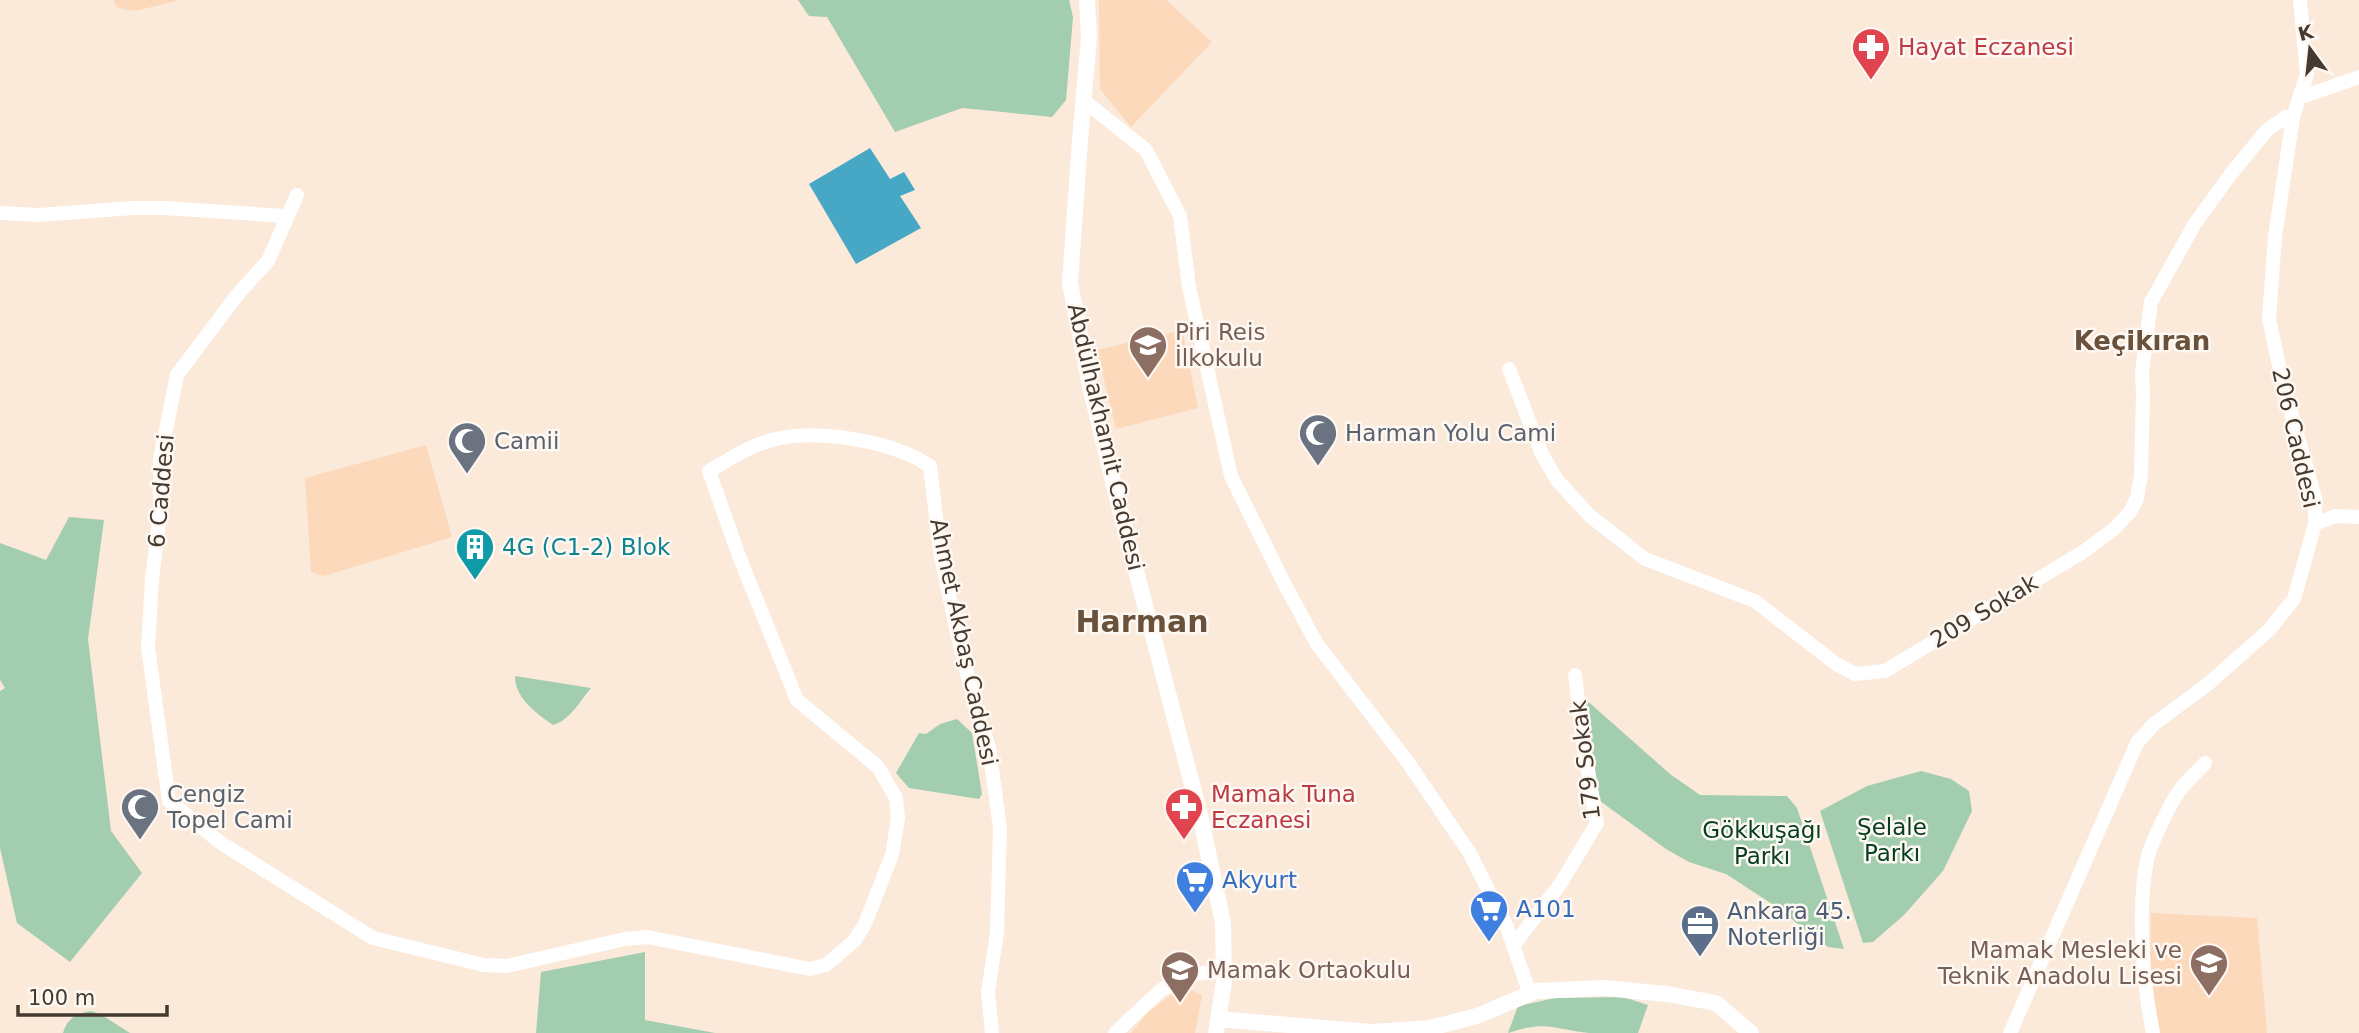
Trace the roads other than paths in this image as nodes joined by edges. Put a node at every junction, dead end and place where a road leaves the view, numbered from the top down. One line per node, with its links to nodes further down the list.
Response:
1 (1087, 0): 5 (main road, Abdülhakhamit Caddesi)
2 (2300, 0): 4 (street, 206 Caddesi)
3 (2359, 77): 4 (street)
4 (2299, 98): 6 (street, 206 Caddesi)
5 (1083, 100): 16 (street); 17 (main road, Abdülhakhamit Caddesi)
6 (2293, 117): 10 (street, 209 Sokak); 12 (street, 206 Caddesi)
7 (297, 195): 9 (street, 6 Caddesi)
8 (0, 213): 9 (street)
9 (286, 216): 15 (street, 6 Caddesi)
10 (1509, 369)
11 (2359, 517): 12 (street)
12 (2315, 524): 23 (street, 206 Caddesi)
13 (1575, 675): 16 (street, 179 Sokak)
14 (2205, 763): 24 (street)
15 (169, 801): 20 (street, Ahmet Akbaş Caddesi)
16 (1513, 946): 18 (street)
17 (1224, 972): 19 (main road, Abdülhakhamit Caddesi); 21 (street)
18 (1530, 994): 19 (main road); 22 (main road)
19 (1217, 1026)
20 (992, 1033)
21 (1115, 1033)
22 (1751, 1033)
23 (2010, 1033)
24 (2153, 1033)

